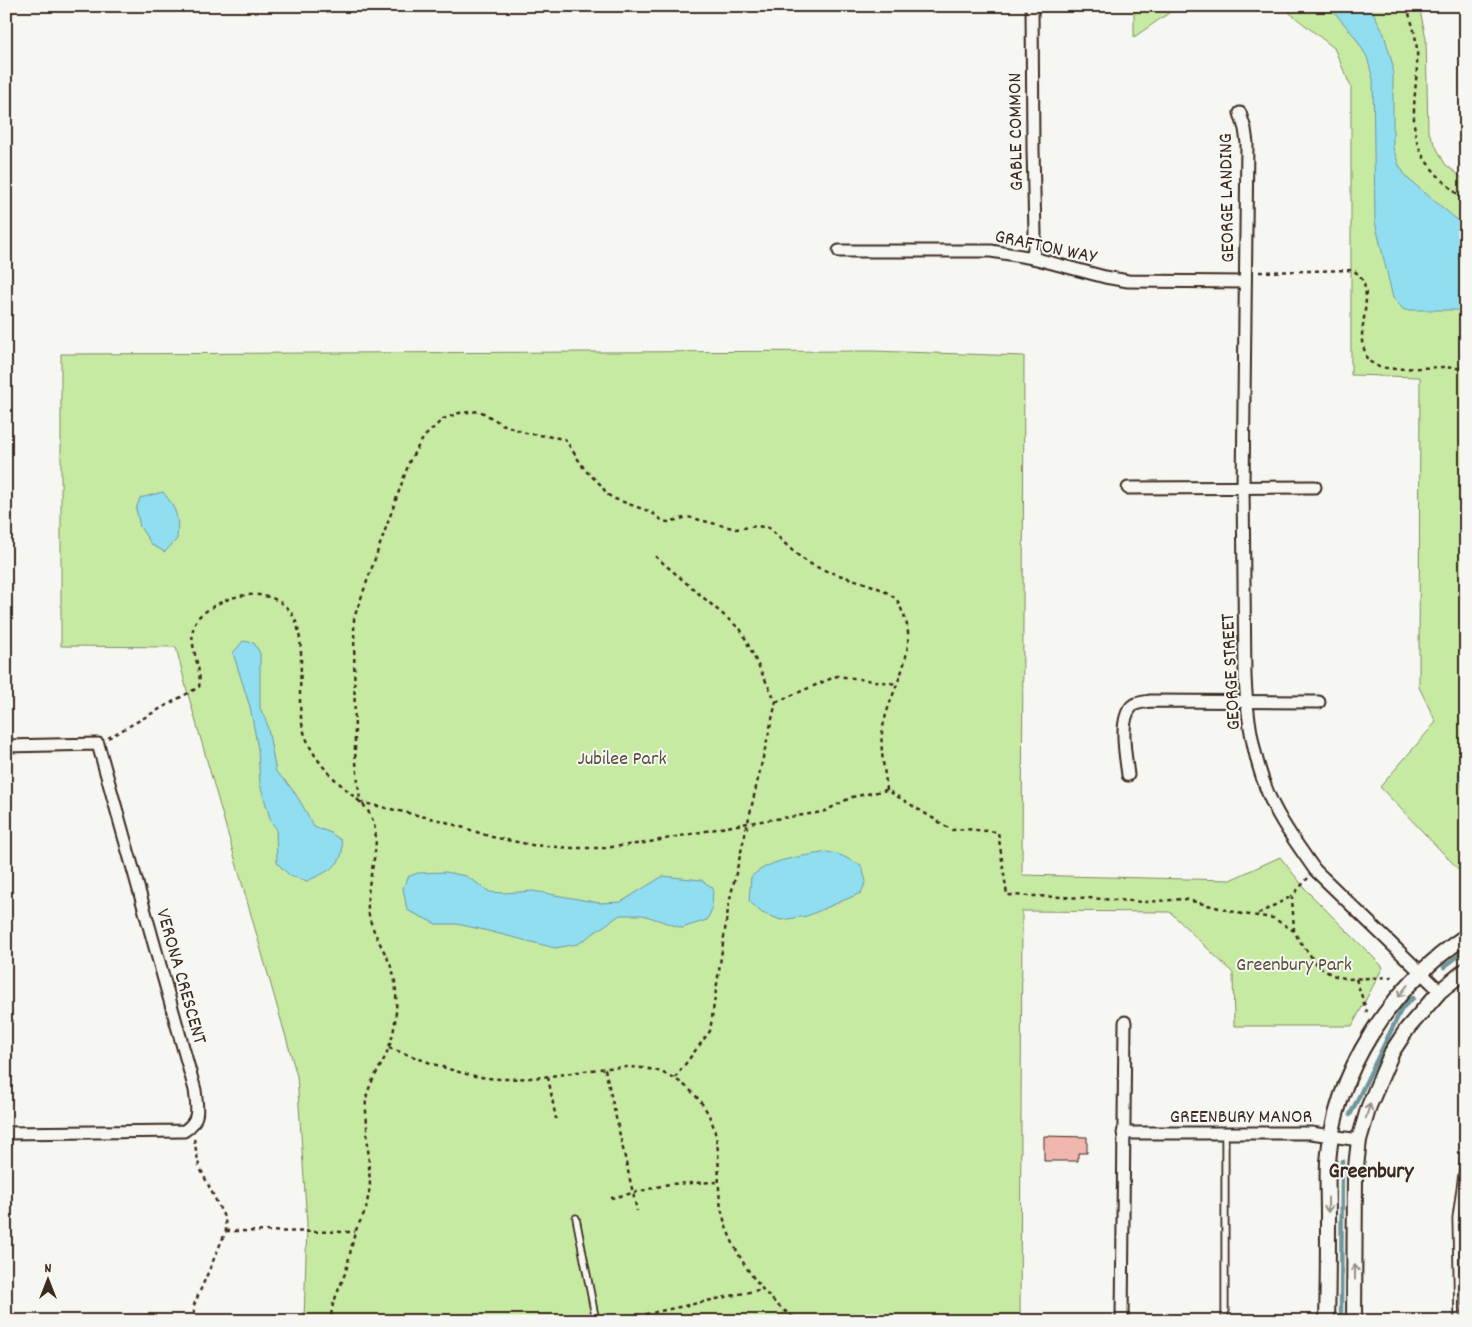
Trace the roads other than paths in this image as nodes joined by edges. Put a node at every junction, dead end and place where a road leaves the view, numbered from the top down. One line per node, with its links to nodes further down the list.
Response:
1 (1032, 6): 4 (street, GABLE COMMON)
2 (1240, 113): 5 (street, GEORGE LANDING)
3 (839, 251): 4 (street, GRAFTON WAY)
4 (1033, 258): 5 (street, GRAFTON WAY)
5 (1245, 282): 6 (street, GEORGE STREET)
6 (1244, 487): 7 (street); 8 (street); 9 (street, GEORGE STREET)
7 (1316, 487)
8 (1128, 488)
9 (1246, 702): 10 (street); 12 (street); 15 (street, GEORGE STREET)
10 (1319, 702)
11 (6, 746): 20 (street, VERONA CRESCENT)
12 (1128, 775)
13 (1466, 936): 15 (street)
14 (1466, 970): 16 (street)
15 (1421, 973): 16 (street, GEORGE STREET); 21 (street, one-way to 21)
16 (1440, 991): 22 (street, one-way to 16)
17 (1125, 1022): 18 (street)
18 (1123, 1133): 19 (street, GREENBURY MANOR); 26 (street)
19 (1225, 1133): 21 (street, GREENBURY MANOR); 27 (lane)
20 (6, 1134)
21 (1332, 1135): 22 (street, GREENBURY MANOR); 28 (street, one-way to 28)
22 (1359, 1140): 29 (street, one-way to 22)
23 (1466, 1144): 30 (lane)
24 (576, 1218): 25 (lane)
25 (596, 1321)
26 (1122, 1321)
27 (1225, 1321)
28 (1328, 1321)
29 (1354, 1321)
30 (1458, 1321)

